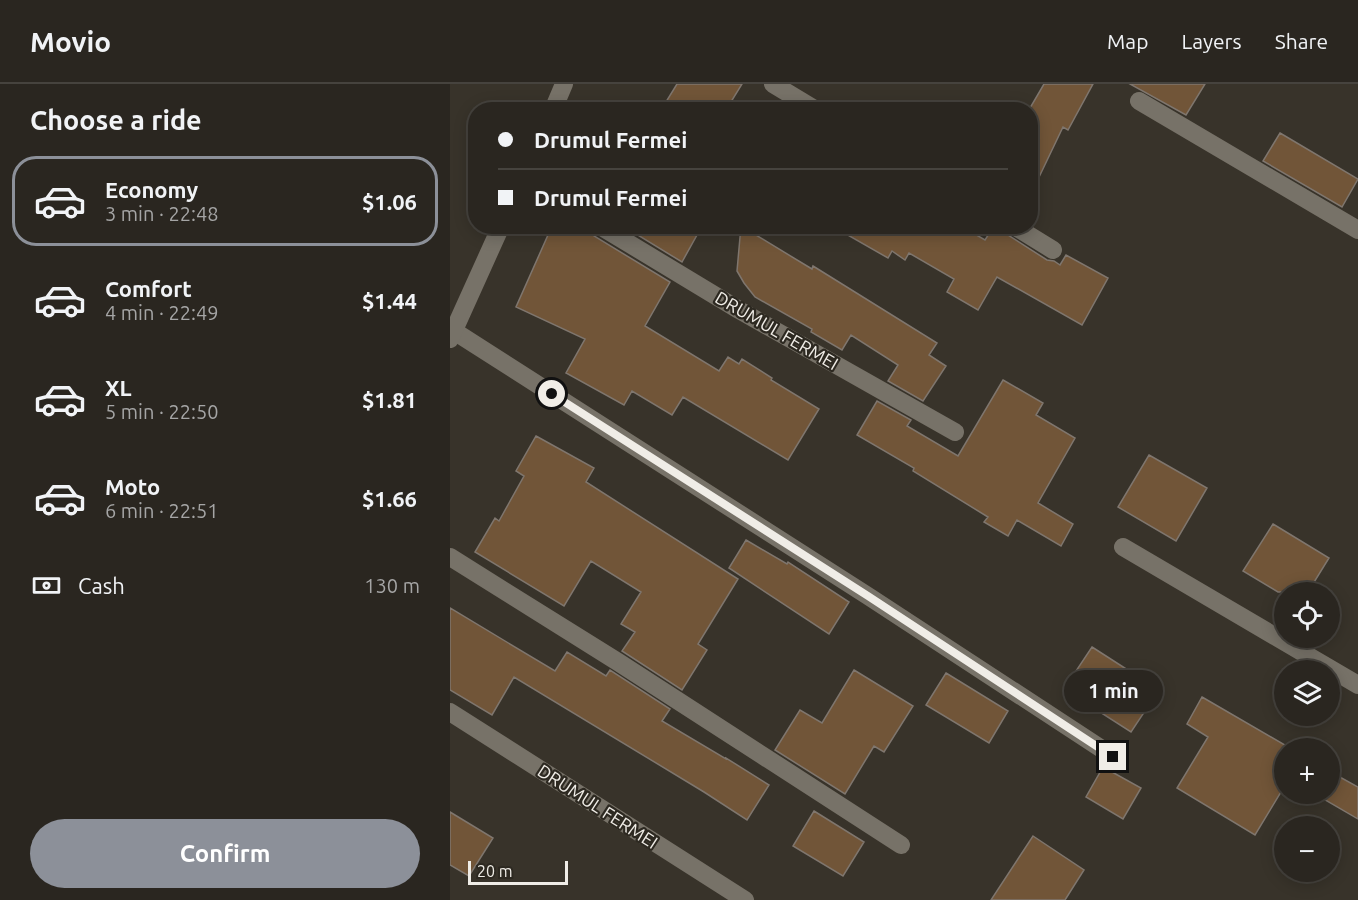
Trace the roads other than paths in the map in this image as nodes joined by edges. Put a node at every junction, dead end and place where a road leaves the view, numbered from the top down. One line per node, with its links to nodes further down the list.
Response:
1 (564, 84): 4 (street)
2 (772, 84): 5 (street)
3 (1139, 101): 6 (street)
4 (556, 102)
5 (802, 102)
6 (1358, 230)
7 (497, 234): 11 (street)
8 (613, 234): 12 (street, DRUMUL FERMEI)
9 (1027, 234): 10 (street)
10 (1053, 250)
11 (452, 335): 17 (street)
12 (955, 432)
13 (1123, 547): 15 (street)
14 (450, 557): 18 (street)
15 (1358, 685)
16 (450, 712): 19 (street, DRUMUL FERMEI)
17 (1113, 757)
18 (901, 845)
19 (745, 900)

